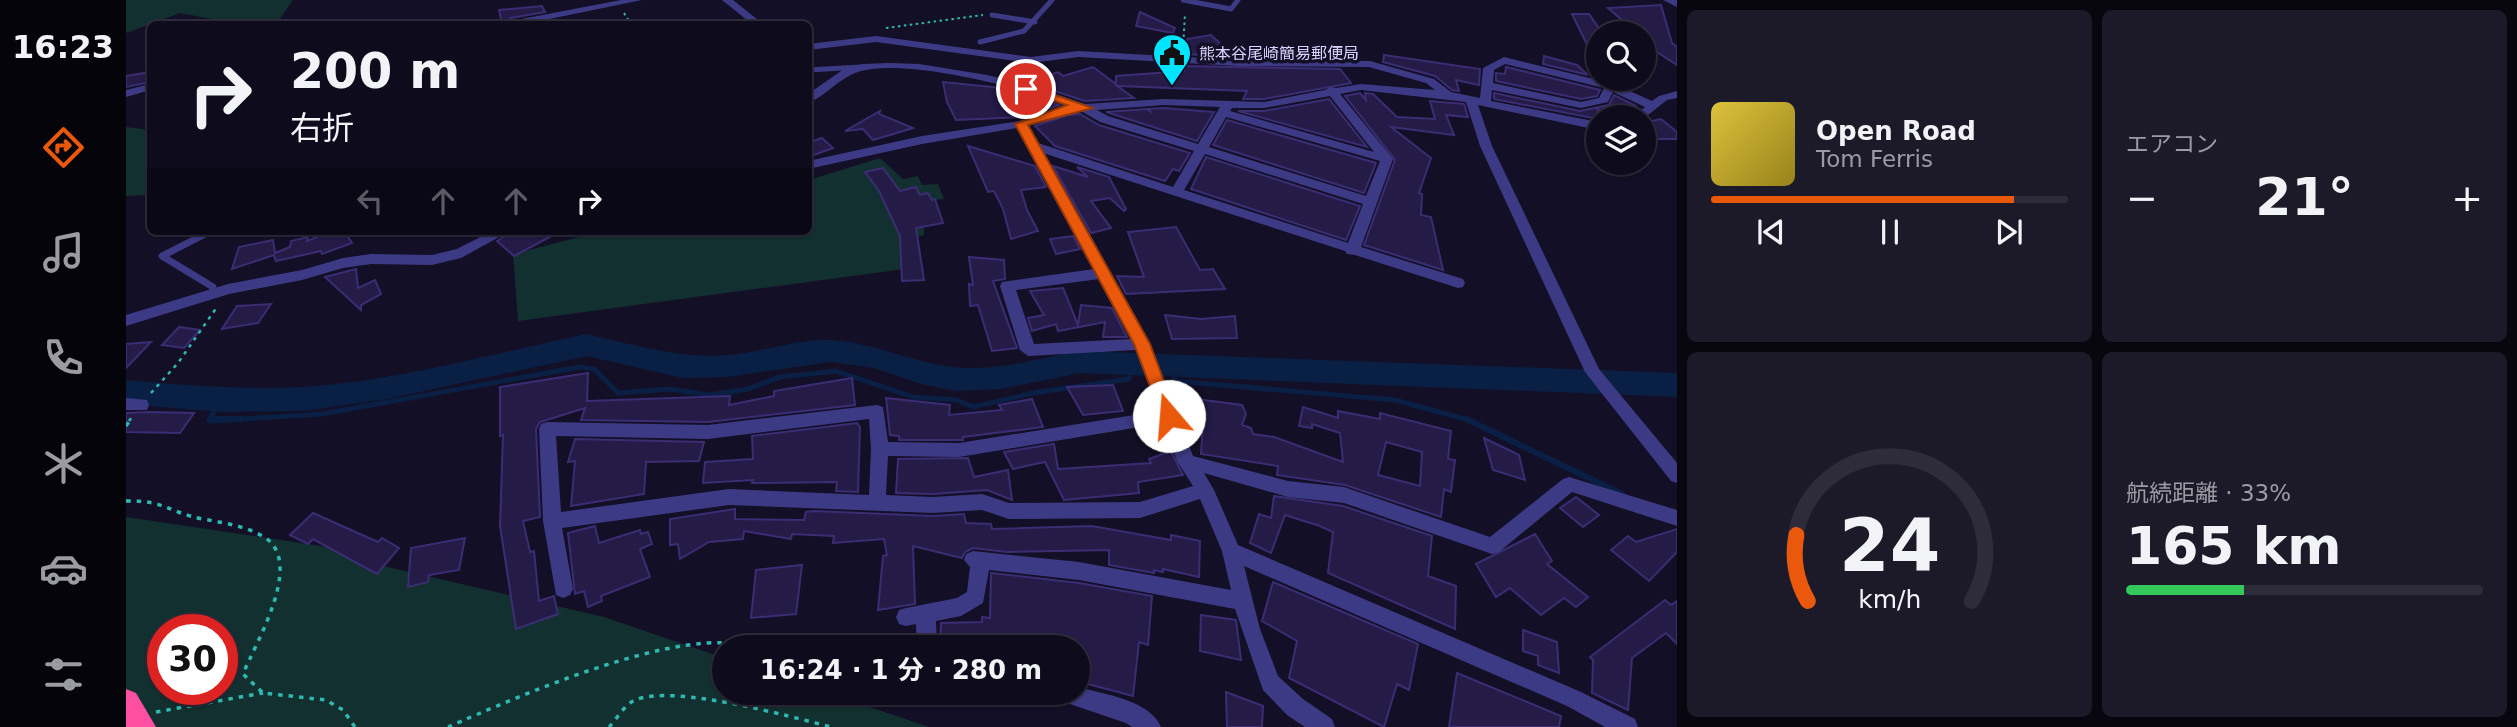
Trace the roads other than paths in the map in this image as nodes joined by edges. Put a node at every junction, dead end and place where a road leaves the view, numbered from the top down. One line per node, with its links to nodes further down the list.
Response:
1 (637, 0): 7 (street)
2 (727, 0): 11 (street)
3 (1052, 0): 12 (lane)
4 (1184, 0): 5 (lane)
5 (1238, 0)
6 (1668, 0): 8 (street)
7 (617, 2): 10 (street)
8 (1677, 4)
9 (992, 15): 12 (lane)
10 (525, 21)
11 (754, 21)
12 (1035, 22): 13 (lane)
13 (980, 42): 15 (street)
14 (812, 46): 15 (street)
15 (917, 46): 26 (street)
16 (861, 67): 17 (lane); 27 (street); 31 (street)
17 (812, 70)
18 (1586, 80): 19 (street)
19 (1487, 85): 22 (street); 28 (street)
20 (147, 88): 24 (street)
21 (1331, 90): 26 (street); 32 (street); 37 (street)
22 (1608, 91)
23 (1622, 91): 29 (street)
24 (126, 94)
25 (1677, 94): 30 (street)
26 (1447, 95): 28 (street)
27 (812, 97)
28 (1478, 102): 34 (street); 52 (street)
29 (1651, 105)
30 (1654, 105)
31 (1087, 108): 32 (street); 33 (street); 36 (street)
32 (1225, 108): 36 (street); 37 (street)
33 (1021, 124): 35 (street); 38 (street)
34 (1586, 124)
35 (1031, 145): 39 (street); 44 (street)
36 (1202, 149): 39 (street); 40 (street)
37 (1387, 159): 40 (street)
38 (812, 164)
39 (1177, 193): 43 (street)
40 (1371, 202): 43 (street)
41 (203, 235): 46 (lane)
42 (495, 235): 46 (street)
43 (1352, 251): 45 (street)
44 (1104, 273): 48 (street); 48 (street)
45 (1458, 283)
46 (221, 291): 47 (street)
47 (126, 321)
48 (1142, 345): 49 (street)
49 (1169, 416): 50 (street); 51 (street)
50 (880, 449): 54 (street); 56 (street)
51 (1186, 461): 53 (street); 55 (street)
52 (1677, 476)
53 (1205, 490): 54 (street); 57 (street)
54 (877, 503): 56 (street)
55 (1677, 518)
56 (552, 521): 58 (street)
57 (1231, 551): 59 (street); 66 (street)
58 (563, 589)
59 (1243, 601): 60 (street); 65 (street)
60 (926, 614): 61 (street); 62 (street)
61 (905, 617)
62 (927, 635)
63 (1090, 701): 64 (street)
64 (1150, 727)
65 (1324, 727)
66 (1627, 727)

